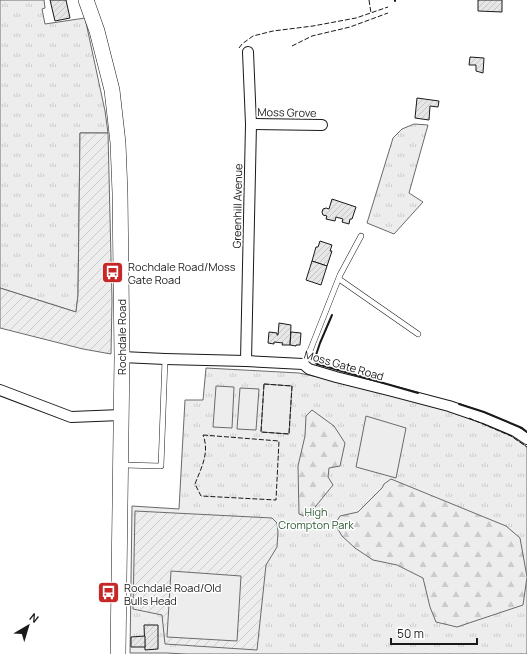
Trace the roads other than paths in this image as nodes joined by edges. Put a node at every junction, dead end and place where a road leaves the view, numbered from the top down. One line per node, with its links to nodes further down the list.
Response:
1 (86, 0): 8 (main road, Rochdale Road)
2 (248, 52): 3 (street, Greenhill Avenue)
3 (251, 124): 4 (street, Moss Grove); 10 (street, Greenhill Avenue)
4 (322, 125)
5 (361, 236): 6 (lane)
6 (338, 279): 7 (lane); 11 (lane)
7 (418, 334)
8 (122, 357): 9 (street, Moss Gate Road); 13 (main road, Rochdale Road)
9 (165, 359): 10 (street, Moss Gate Road); 15 (lane)
10 (246, 361): 11 (street, Moss Gate Road)
11 (303, 364): 14 (street, Moss Gate Road)
12 (0, 390): 13 (street)
13 (121, 415): 15 (main road, Rochdale Road)
14 (527, 439)
15 (120, 465): 16 (main road, Rochdale Road)
16 (118, 654)

